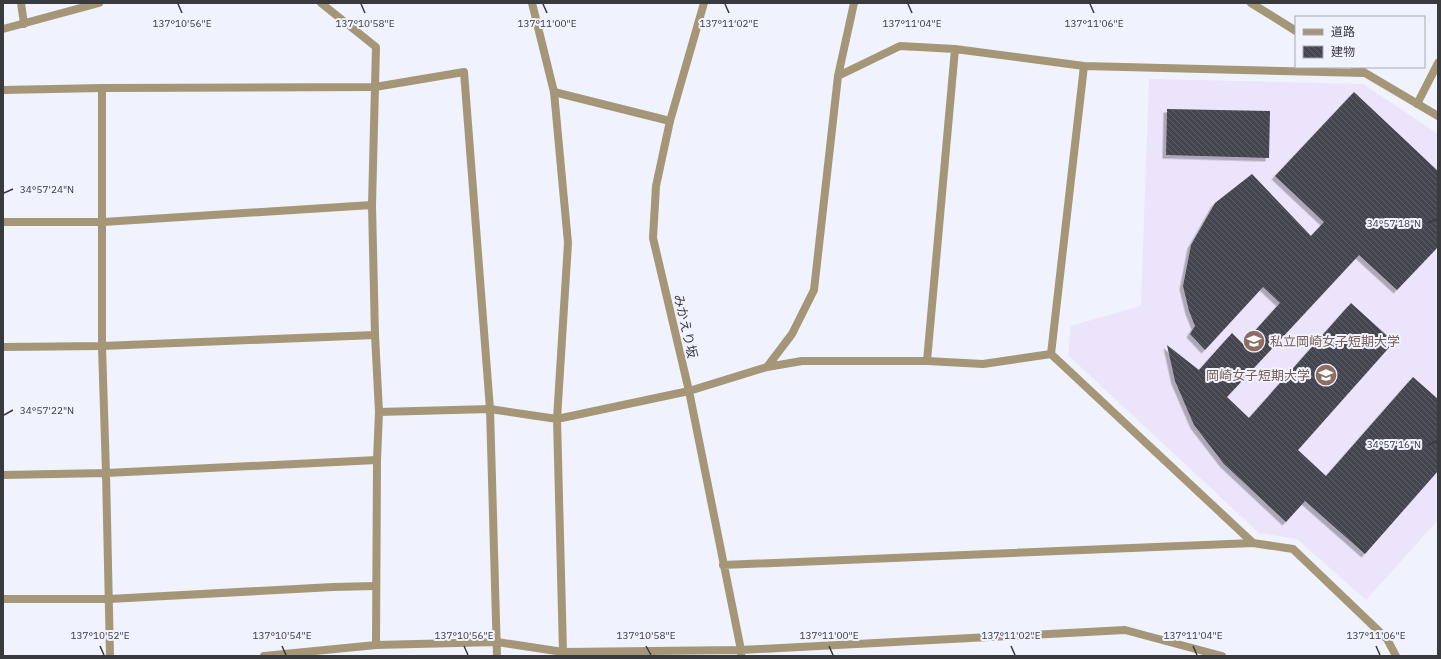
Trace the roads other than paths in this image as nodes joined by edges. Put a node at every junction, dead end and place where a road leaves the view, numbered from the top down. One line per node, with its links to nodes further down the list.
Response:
1 (21, 3): 8 (street)
2 (99, 3): 8 (street)
3 (321, 3): 17 (street)
4 (532, 3): 20 (street)
5 (704, 3): 23 (street, みかえり坂)
6 (854, 3): 16 (street)
7 (1251, 3): 10 (street)
8 (24, 24): 9 (street)
9 (3, 29)
10 (1295, 30)
11 (956, 49): 13 (street); 16 (street); 31 (street)
12 (1438, 64): 21 (street)
13 (1084, 66): 15 (street); 30 (street)
14 (1357, 68): 15 (street)
15 (1365, 73): 21 (street)
16 (838, 76): 32 (street)
17 (375, 87): 18 (street); 24 (street); 34 (street)
18 (102, 88): 19 (street); 26 (street)
19 (3, 90)
20 (554, 92): 23 (street); 36 (street)
21 (1417, 104): 22 (street)
22 (1438, 116)
23 (670, 121): 33 (street, みかえり坂)
24 (372, 205): 26 (street); 27 (street)
25 (3, 222): 26 (street)
26 (103, 222): 28 (street)
27 (375, 335): 28 (street); 35 (street)
28 (102, 346): 29 (street); 38 (street)
29 (3, 347)
30 (1051, 354): 31 (street); 40 (street)
31 (927, 361): 32 (street)
32 (767, 367): 33 (street)
33 (689, 391): 36 (street); 41 (street, みかえり坂)
34 (490, 409): 35 (street); 36 (street); 45 (street)
35 (379, 412): 37 (street)
36 (557, 419): 47 (street)
37 (377, 460): 38 (street); 42 (street)
38 (106, 473): 39 (street); 44 (street)
39 (3, 475)
40 (1253, 543): 41 (street); 53 (street)
41 (723, 566): 48 (street, みかえり坂)
42 (376, 586): 44 (street); 46 (street)
43 (3, 599): 44 (street)
44 (109, 599): 49 (street)
45 (497, 642): 46 (street); 47 (street); 51 (street)
46 (376, 645): 50 (street)
47 (563, 652): 48 (street)
48 (741, 653): 52 (street)
49 (110, 656)
50 (264, 656)
51 (497, 656)
52 (1222, 656)
53 (1396, 656)

